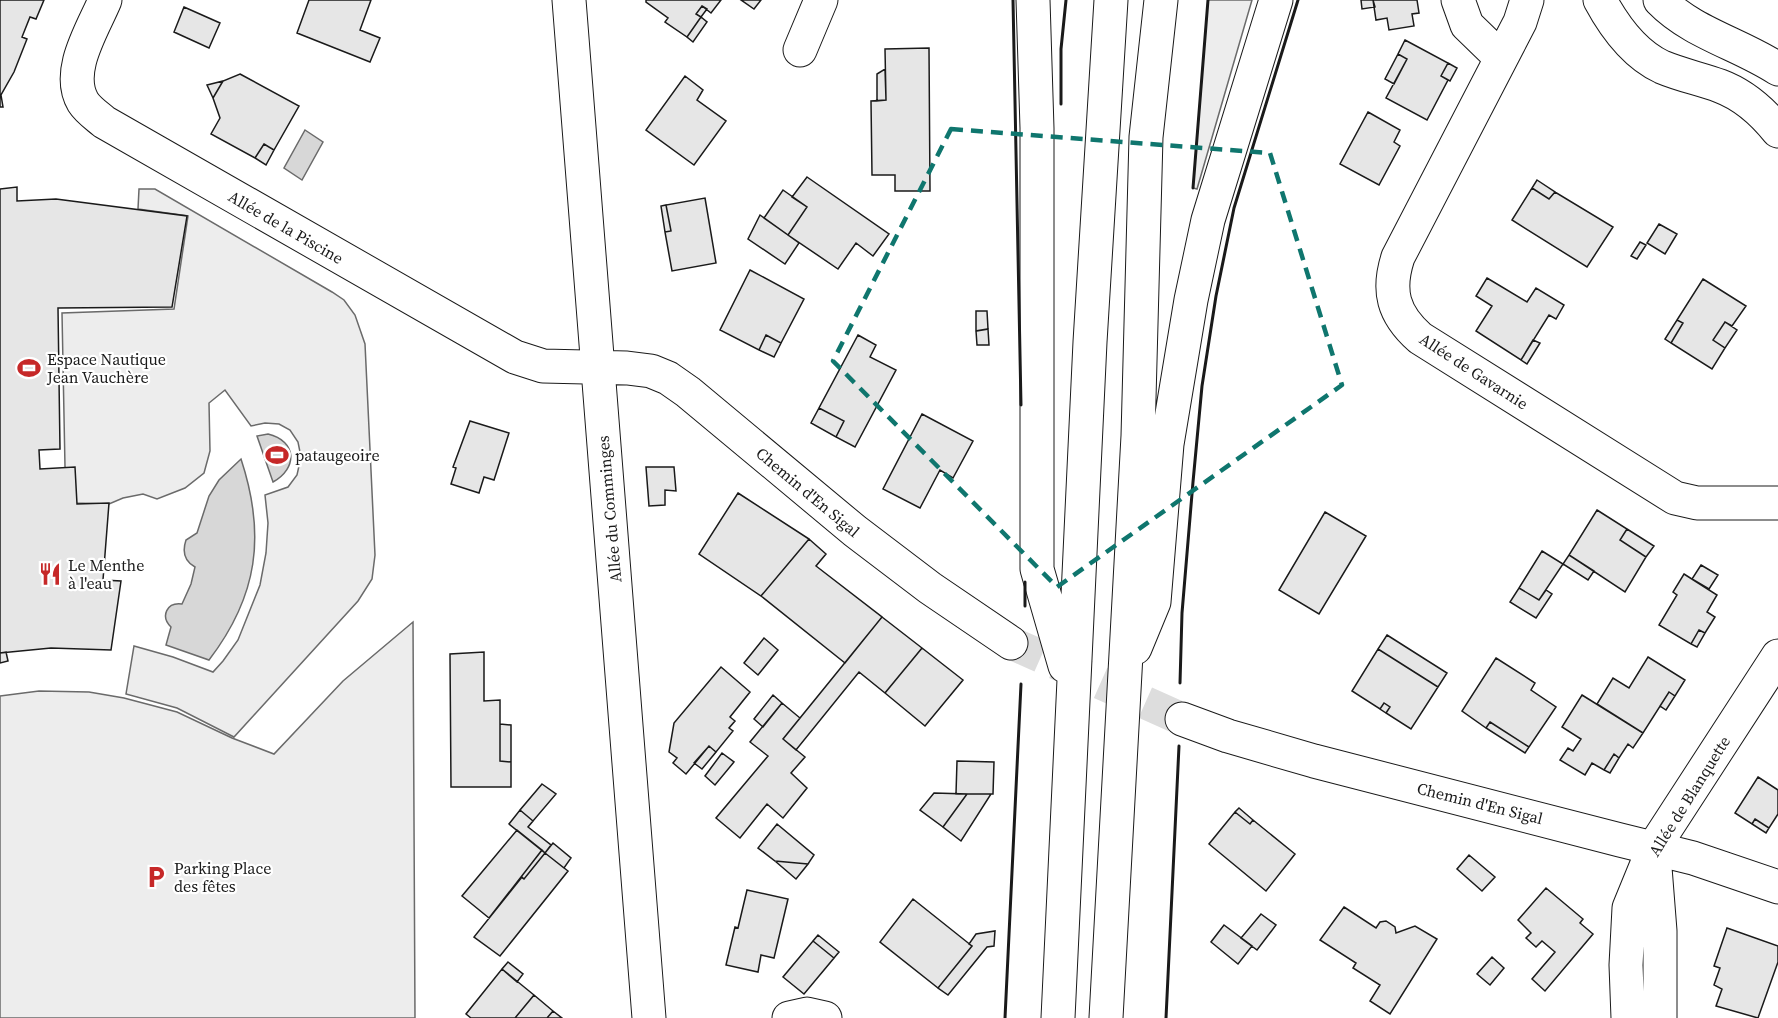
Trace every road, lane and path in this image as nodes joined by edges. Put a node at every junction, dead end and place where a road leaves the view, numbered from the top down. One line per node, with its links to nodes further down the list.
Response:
1 (105, 0): 16 (main road, Allée de la Piscine)
2 (569, 0): 16 (main road, Allée du Comminges)
3 (821, 0): 12 (main road)
4 (1033, 0): 21 (main road)
5 (1111, 0): 21 (main road)
6 (1161, 0): 20 (main road)
7 (1275, 0): 20 (main road)
8 (1458, 0): 13 (main road)
9 (1527, 0): 13 (main road, Allée de Gavarnie)
10 (1600, 0): 15 (main road)
11 (1660, 0): 14 (main road)
12 (800, 50)
13 (1501, 58): 17 (main road, Allée de Gavarnie)
14 (1778, 69)
15 (1778, 130)
16 (586, 368): 18 (main road, Chemin d'En Sigal); 25 (main road, Allée du Comminges)
17 (1778, 503)
18 (1011, 643)
19 (1778, 656): 23 (main road, Allée de Blanquette)
20 (1124, 675): 29 (main road)
21 (1073, 692): 28 (main road)
22 (1182, 718): 23 (main road, Chemin d'En Sigal)
23 (1654, 847): 24 (main road, Chemin d'En Sigal); 30 (main road, Allée de Blanquette); 31 (main road)
24 (1778, 886)
25 (649, 1018)
26 (789, 1018): 27 (main road)
27 (825, 1018)
28 (1058, 1018)
29 (1106, 1018)
30 (1628, 1018)
31 (1660, 1018)

